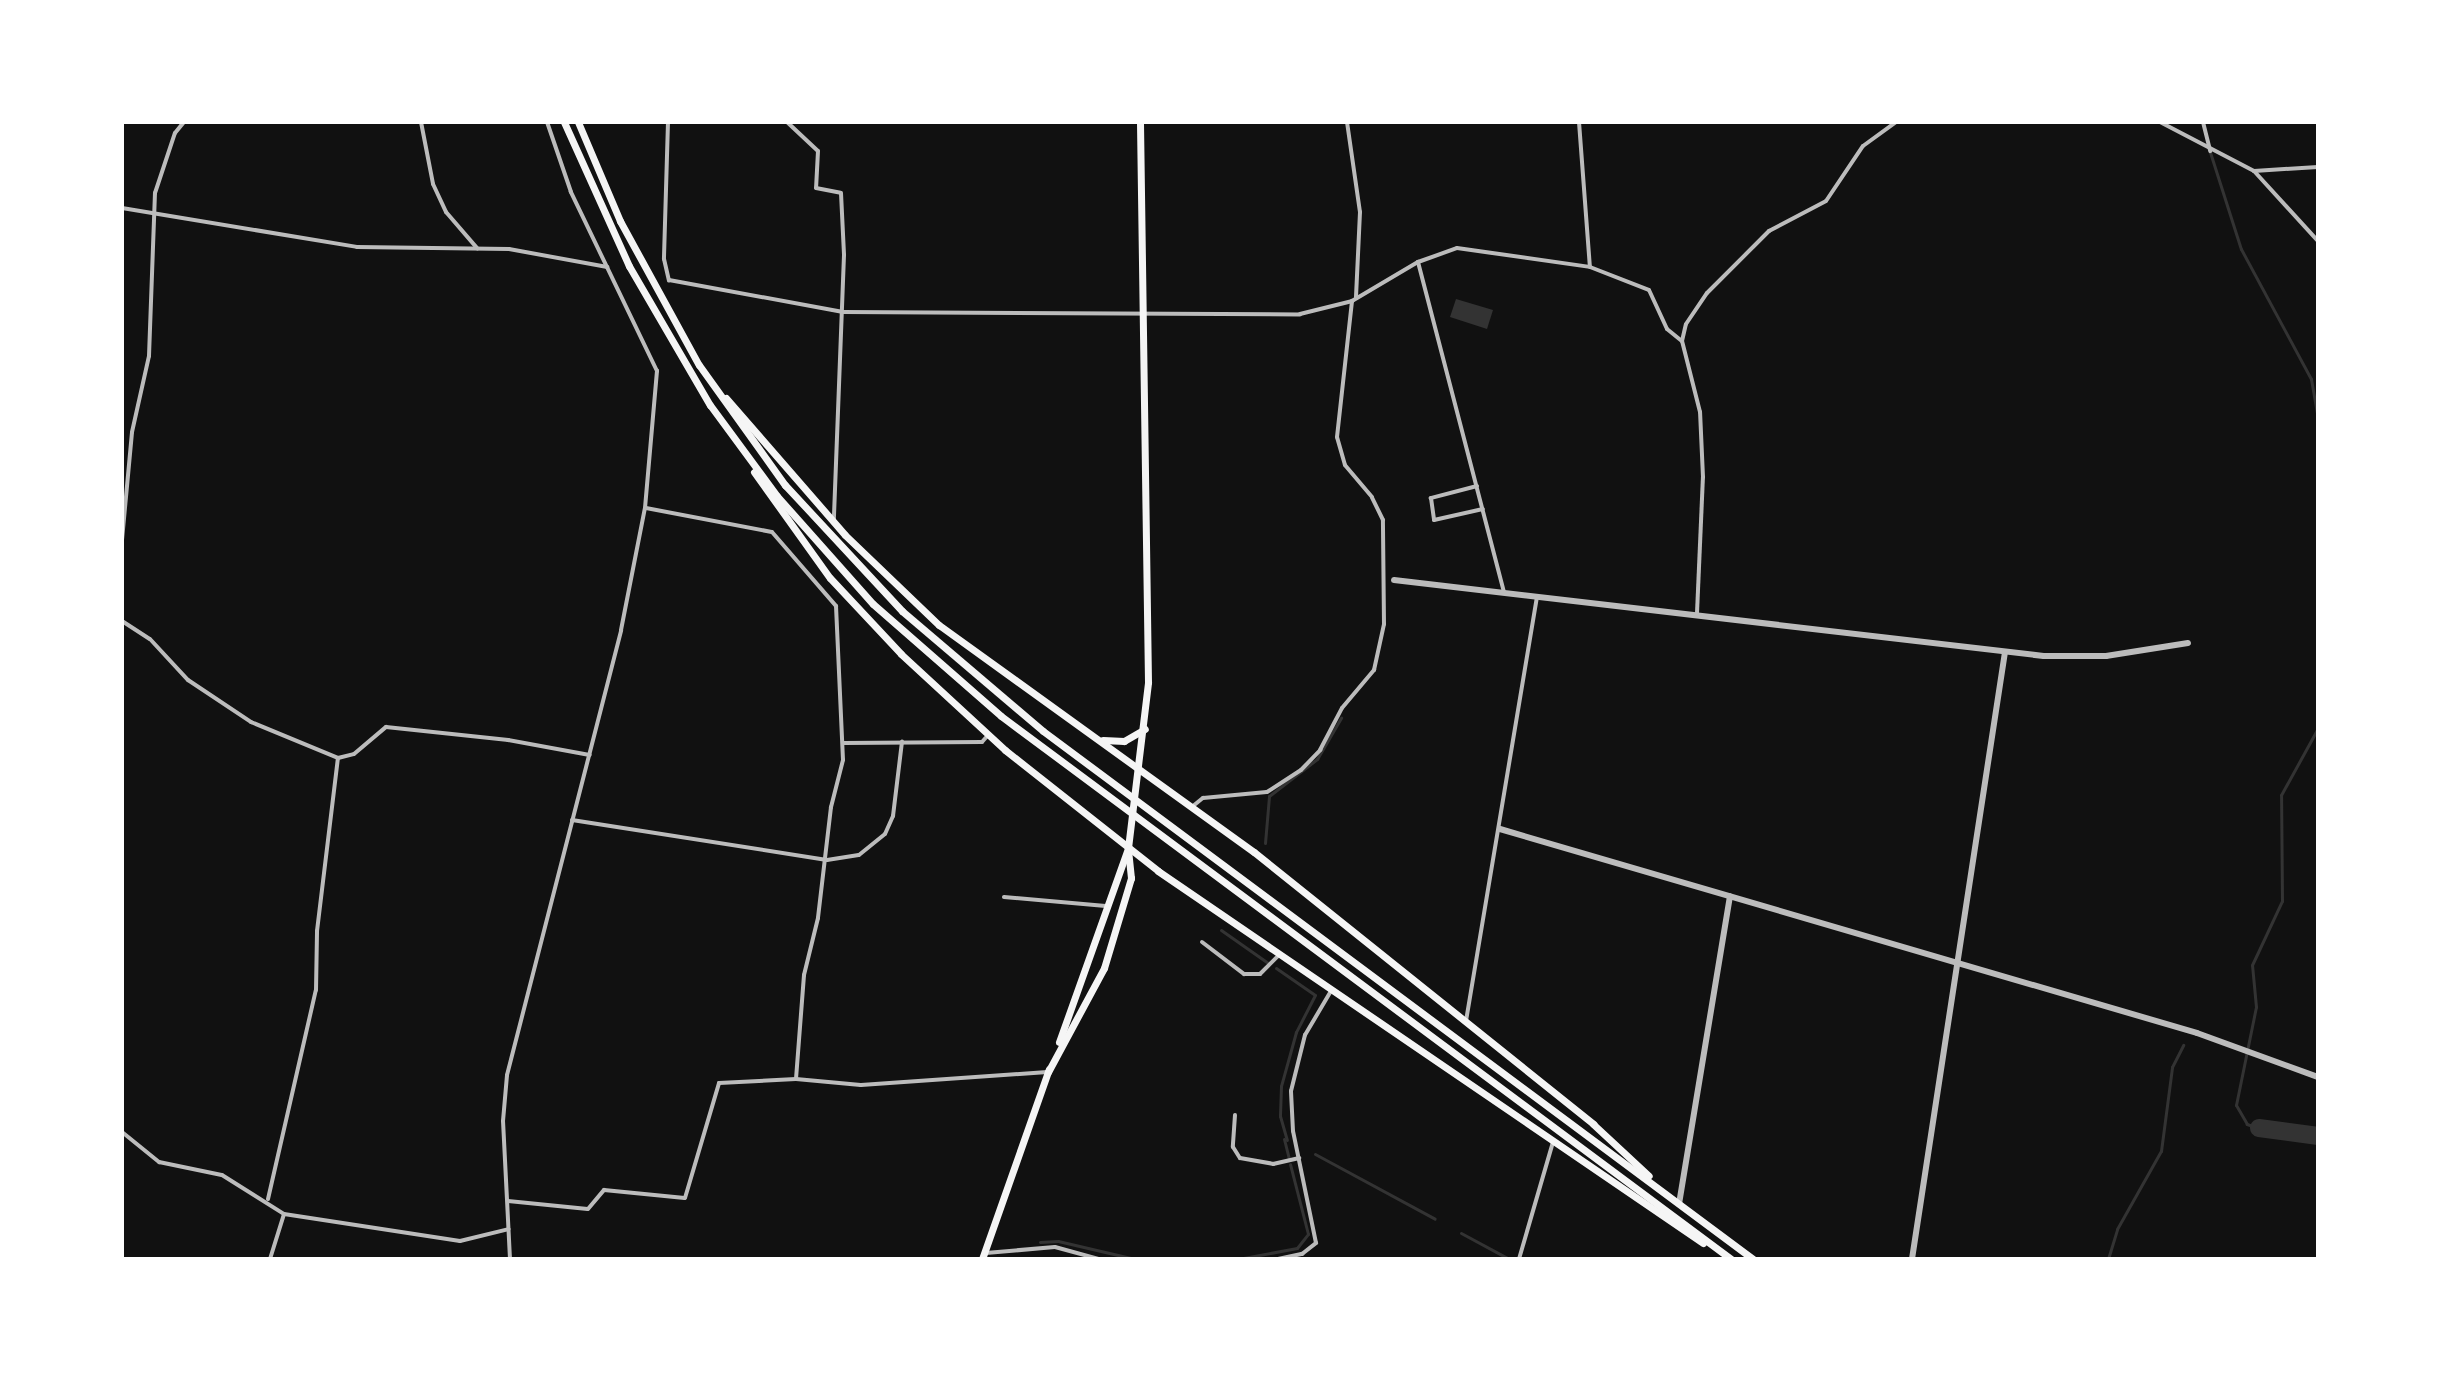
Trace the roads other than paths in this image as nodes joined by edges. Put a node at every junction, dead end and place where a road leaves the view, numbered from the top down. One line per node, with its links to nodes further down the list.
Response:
1 (184, 122): 18 (street)
2 (421, 122): 20 (street)
3 (547, 122): 22 (street)
4 (564, 122): 29 (main road)
5 (578, 122): 28 (main road)
6 (668, 122): 25 (street)
7 (787, 122): 25 (street)
8 (1140, 122): 26 (main road)
9 (1347, 122): 24 (street)
10 (1579, 122): 23 (street)
11 (1896, 122): 27 (street)
12 (2160, 122): 14 (street)
13 (2203, 122): 14 (street)
14 (2210, 151): 16 (street)
15 (2318, 167): 16 (street)
16 (2254, 171): 19 (street)
17 (122, 208): 18 (street)
18 (153, 214): 20 (street); 34 (street)
19 (2318, 241)
20 (477, 248): 22 (street)
21 (1418, 262): 23 (street); 24 (street); 30 (street)
22 (607, 267): 31 (street)
23 (1590, 267): 27 (street)
24 (1354, 300): 26 (street); 50 (street)
25 (843, 312): 26 (street); 33 (street)
26 (1143, 316): 42 (main road)
27 (1682, 341): 38 (street)
28 (699, 365): 33 (main road); 72 (main road)
29 (746, 455): 43 (main road); 81 (main road)
30 (1477, 486): 32 (street); 32 (street)
31 (645, 508): 46 (street); 47 (street)
32 (1483, 509): 36 (street)
33 (834, 522): 44 (main road)
34 (122, 540)
35 (1394, 580): 36 (street)
36 (1504, 593): 37 (street)
37 (1537, 597): 38 (street); 52 (street)
38 (1697, 613): 41 (street)
39 (122, 621): 48 (street)
40 (2188, 643): 41 (street)
41 (2005, 652): 60 (street)
42 (1145, 729): 44 (main road); 49 (main road)
43 (988, 735): 45 (street); 53 (main road)
44 (1096, 739): 49 (main road)
45 (902, 742): 46 (street); 54 (street)
46 (844, 743): 54 (street)
47 (590, 755): 48 (street); 51 (street)
48 (338, 758): 70 (street)
49 (1140, 769): 50 (main road); 53 (main road)
50 (1193, 806): 62 (main road)
51 (572, 820): 54 (street); 71 (street)
52 (1500, 829): 55 (street); 62 (street)
53 (1128, 848): 57 (main road); 59 (main road); 63 (main road)
54 (827, 860): 65 (street)
55 (1730, 896): 60 (street); 72 (street)
56 (1004, 897): 57 (street)
57 (1108, 905): 63 (main road)
58 (1202, 942): 59 (street)
59 (1279, 955): 61 (main road)
60 (1958, 962): 64 (street); 83 (street)
61 (1331, 991): 68 (main road); 69 (street)
62 (1465, 1023): 72 (main road)
63 (1048, 1072): 65 (street); 75 (main road)
64 (2318, 1077)
65 (796, 1079): 71 (street)
66 (1235, 1115): 69 (street)
67 (122, 1132): 70 (street)
68 (1553, 1142): 80 (street); 81 (main road)
69 (1299, 1158): 79 (street)
70 (268, 1199): 73 (street)
71 (508, 1201): 74 (street)
72 (1679, 1204): 82 (main road)
73 (284, 1214): 74 (street); 76 (street)
74 (509, 1229): 77 (street)
75 (983, 1256): 78 (street)
76 (270, 1259)
77 (510, 1259)
78 (1099, 1259)
79 (1278, 1259)
80 (1519, 1259)
81 (1730, 1259)
82 (1753, 1259)
83 (1912, 1259)

